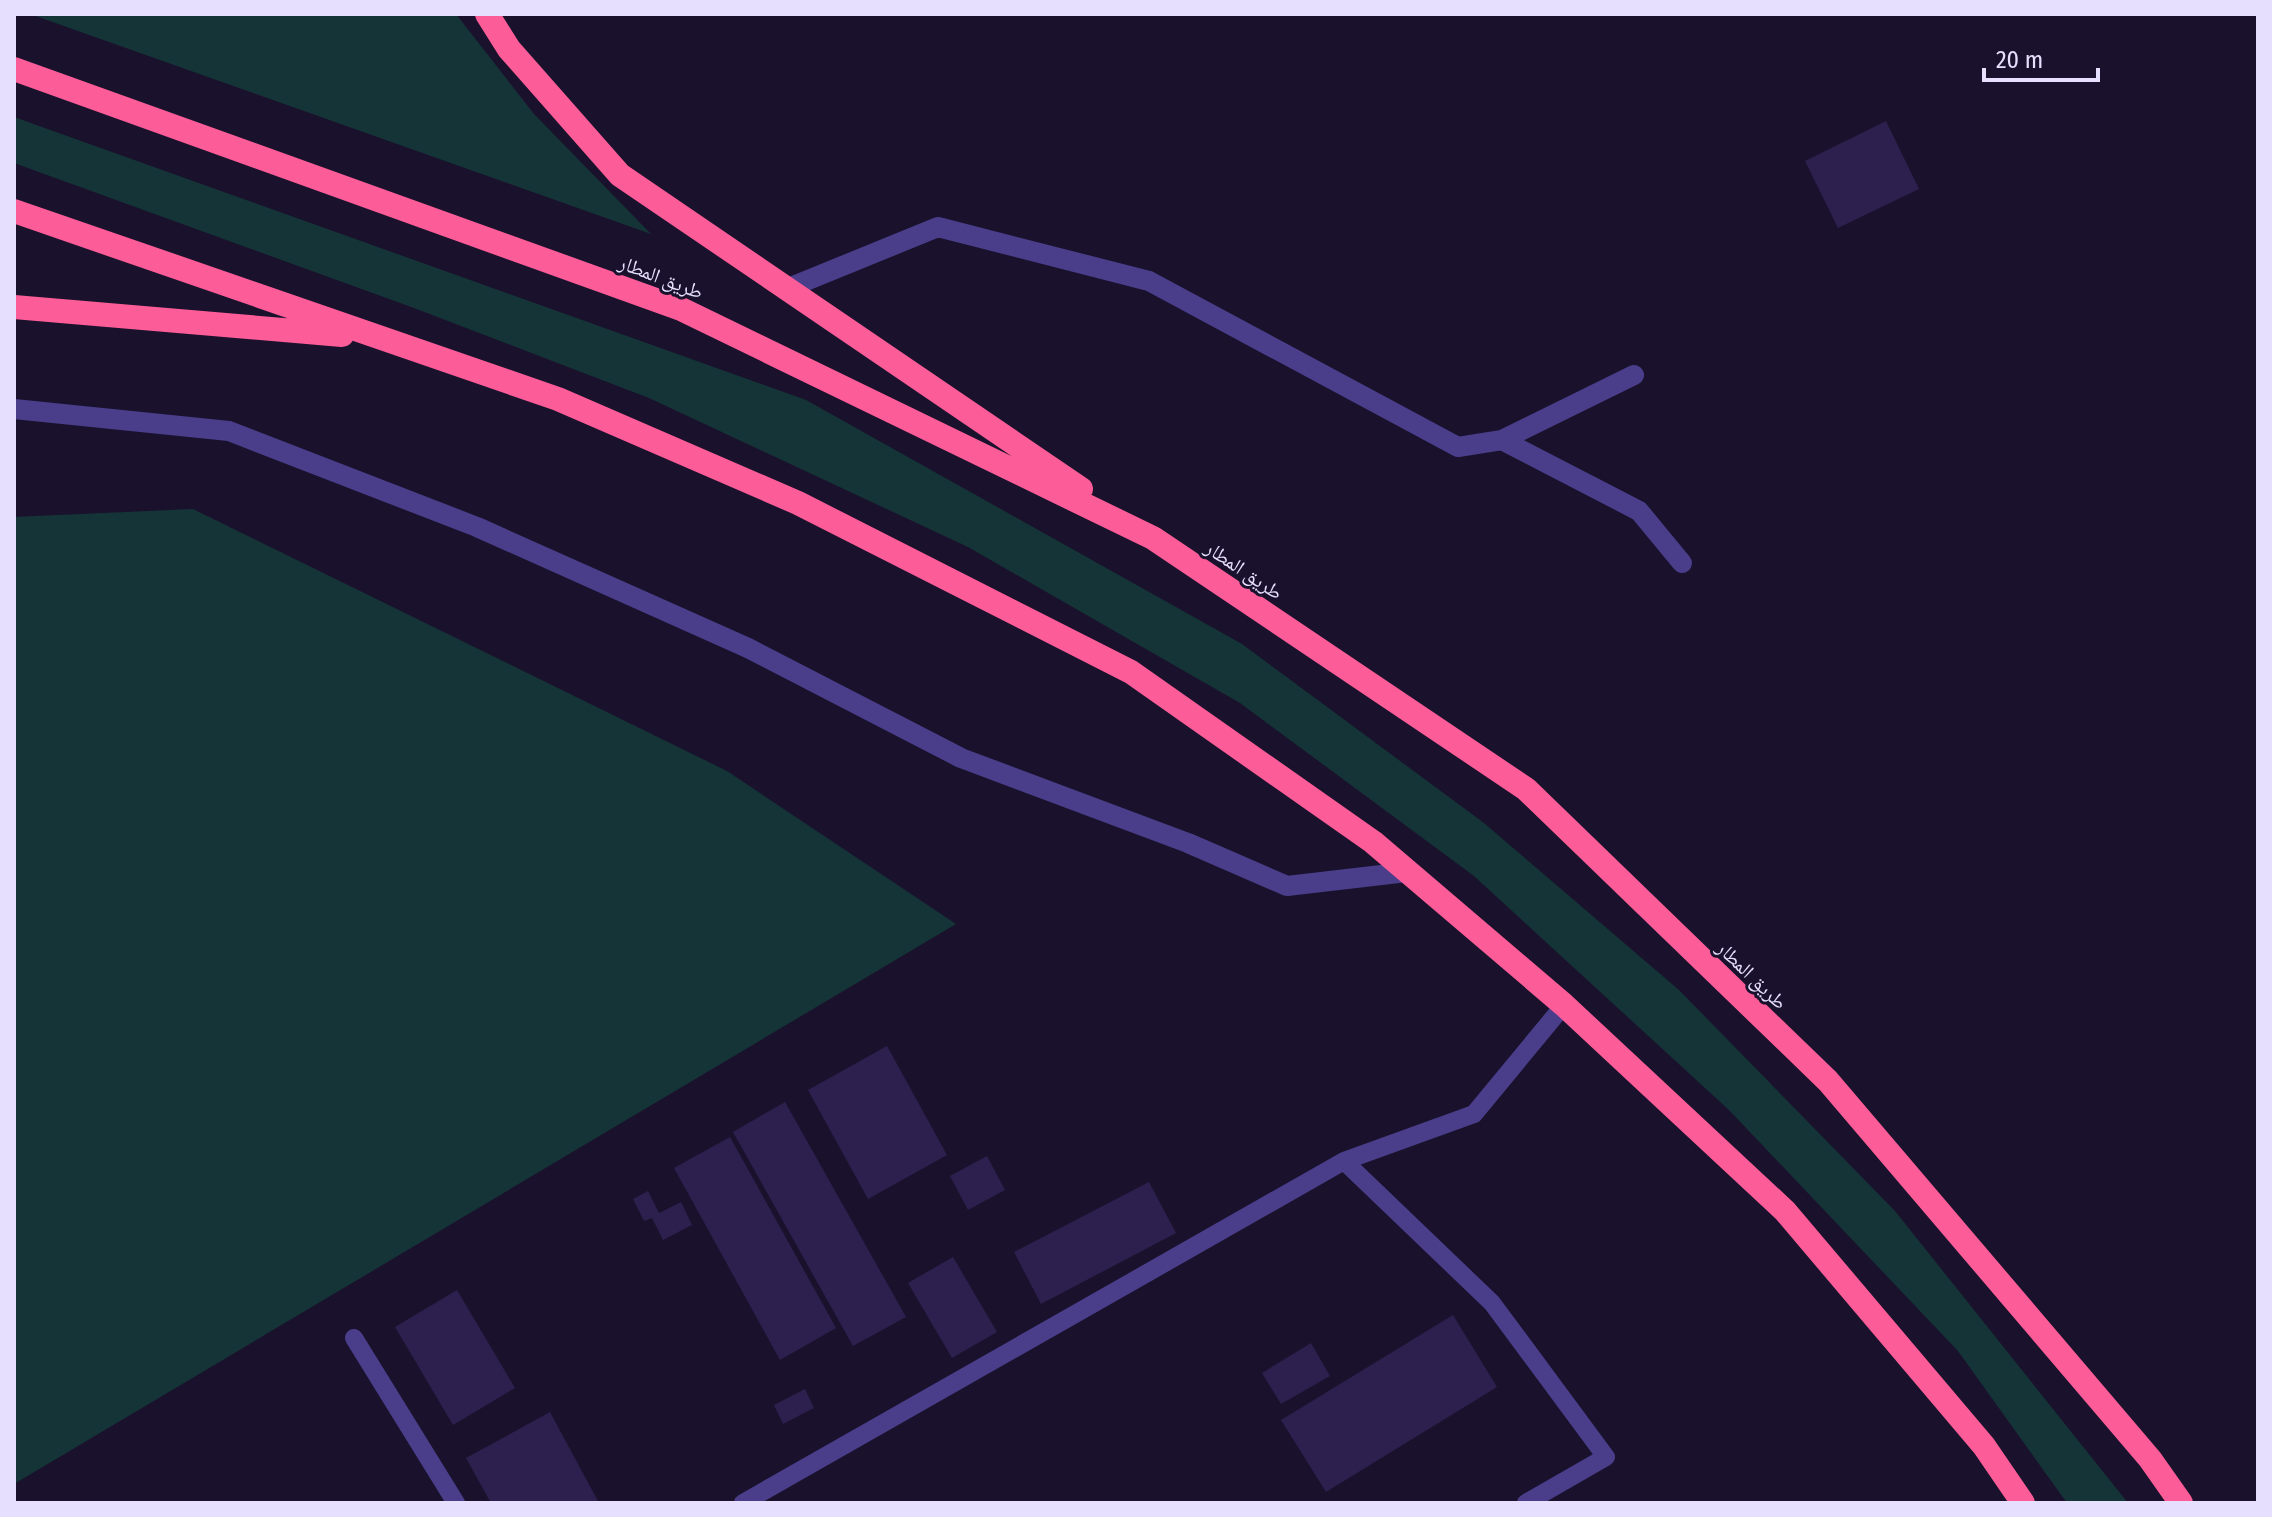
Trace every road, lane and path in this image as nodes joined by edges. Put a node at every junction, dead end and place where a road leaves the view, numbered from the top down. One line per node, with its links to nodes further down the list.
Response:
1 (487, 14): 4 (highway)
2 (14, 69): 10 (highway, طريق المطار)
3 (14, 211): 6 (highway)
4 (786, 289): 9 (street); 10 (highway)
5 (14, 307): 6 (highway)
6 (381, 339): 12 (highway)
7 (1634, 375): 9 (street)
8 (14, 409): 12 (street)
9 (1502, 440): 11 (street)
10 (1153, 538): 20 (highway, طريق المطار)
11 (1682, 563)
12 (1407, 872): 13 (highway)
13 (1564, 1005): 14 (lane); 19 (highway)
14 (1344, 1161): 17 (lane); 18 (lane)
15 (354, 1338): 16 (lane)
16 (456, 1503)
17 (743, 1503)
18 (1526, 1503)
19 (2023, 1503)
20 (2181, 1503)

